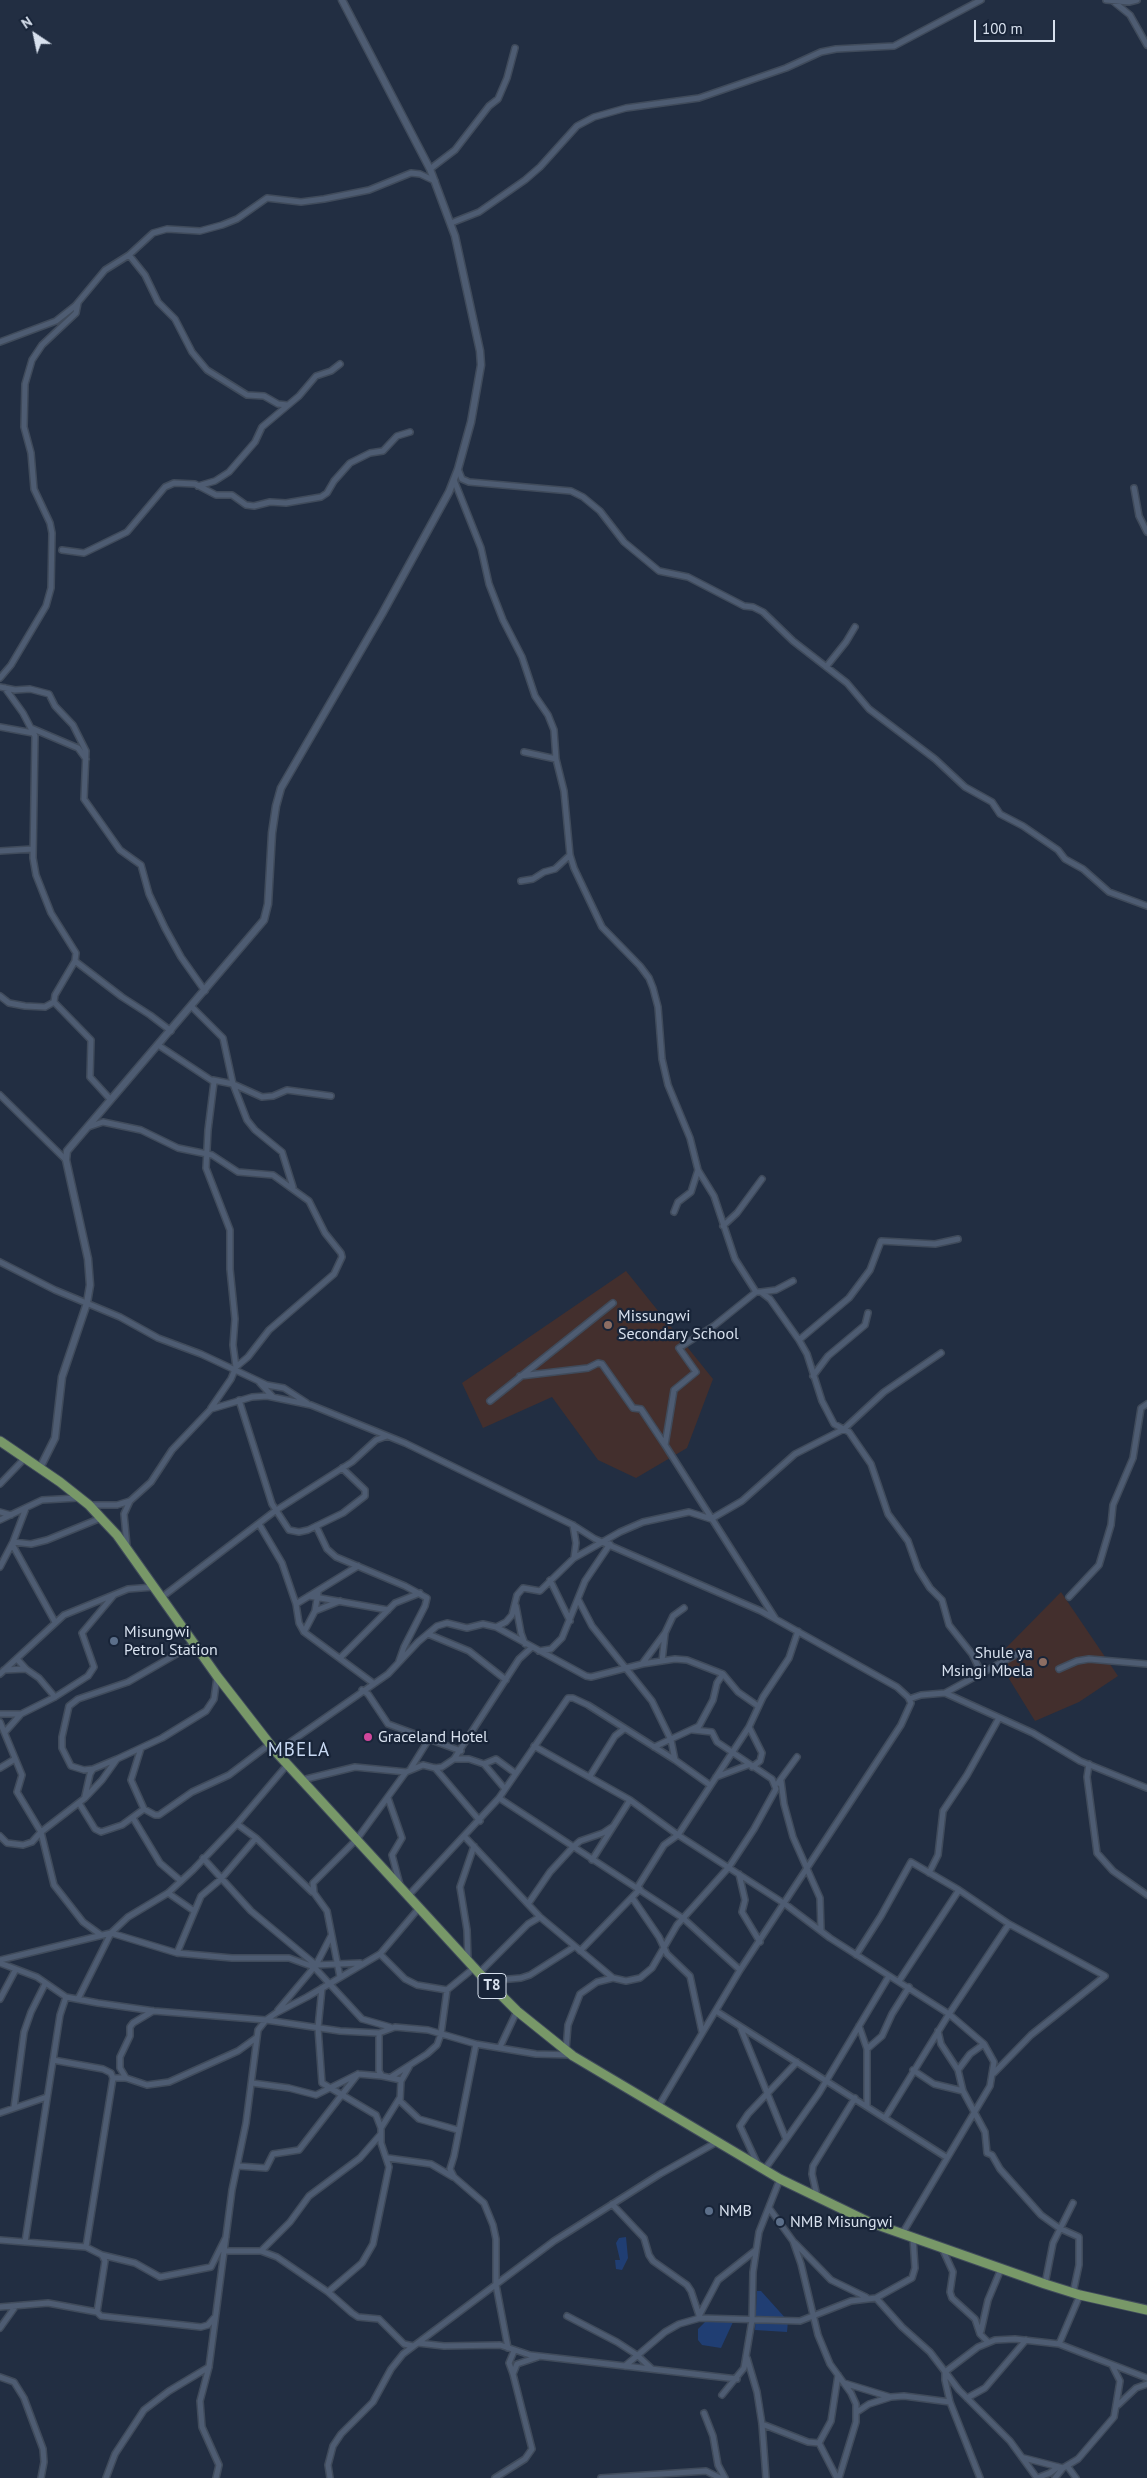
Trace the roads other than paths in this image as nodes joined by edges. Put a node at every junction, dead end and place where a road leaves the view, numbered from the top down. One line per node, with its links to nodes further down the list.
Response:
1 (342, 0): 8 (street)
2 (982, 0): 10 (street)
3 (1106, 0): 5 (street)
4 (1137, 0): 5 (street)
5 (1114, 2): 6 (street)
6 (1147, 46)
7 (515, 48): 8 (street)
8 (430, 169): 9 (street)
9 (435, 181): 10 (street); 11 (street)
10 (451, 223): 17 (street)
11 (129, 255): 12 (street); 15 (street)
12 (78, 302): 13 (street); 25 (street)
13 (0, 342)
14 (340, 364): 15 (street)
15 (288, 405): 19 (street)
16 (410, 432): 19 (street)
17 (458, 469): 18 (street); 24 (street)
18 (454, 480): 31 (street); 38 (street)
19 (198, 486): 22 (street)
20 (1134, 488): 21 (street)
21 (1147, 532)
22 (62, 550)
23 (855, 626): 24 (street)
24 (826, 667): 36 (street)
25 (0, 678)
26 (2, 687): 28 (street); 30 (street)
27 (0, 727): 28 (street)
28 (32, 730): 30 (street); 32 (street)
29 (524, 752): 31 (street)
30 (86, 759): 38 (street)
31 (556, 759): 34 (street)
32 (33, 849): 33 (street); 37 (street)
33 (0, 851)
34 (570, 855): 35 (street); 52 (street)
35 (521, 881)
36 (1147, 906)
37 (75, 961): 40 (street); 42 (street)
38 (205, 991): 41 (street)
39 (0, 996): 40 (street)
40 (54, 1002): 48 (street)
41 (191, 1006): 42 (street); 45 (street)
42 (171, 1031): 43 (street)
43 (158, 1046): 44 (street); 48 (street)
44 (213, 1080): 45 (street); 50 (street)
45 (233, 1084): 47 (street); 54 (street)
46 (0, 1095): 51 (street)
47 (331, 1096)
48 (110, 1099): 49 (street)
49 (85, 1128): 50 (street); 51 (street)
50 (206, 1153): 54 (street); 66 (street)
51 (66, 1160): 61 (street)
52 (698, 1170): 55 (street); 56 (street)
53 (762, 1179): 56 (street)
54 (293, 1187): 66 (street)
55 (674, 1212)
56 (723, 1226): 60 (street)
57 (958, 1240): 64 (street)
58 (0, 1262): 61 (street)
59 (793, 1281): 60 (street)
60 (759, 1292): 64 (street); 79 (street)
61 (87, 1303): 66 (street); 81 (street)
62 (613, 1303): 67 (street)
63 (868, 1313): 68 (street)
64 (799, 1340): 68 (street)
65 (941, 1353): 76 (street)
66 (236, 1369): 69 (street); 75 (street)
67 (520, 1376): 72 (street); 79 (street)
68 (813, 1376): 76 (street)
69 (258, 1380): 70 (street); 74 (street)
70 (274, 1397): 71 (street); 74 (street)
71 (239, 1400): 75 (street); 88 (street)
72 (490, 1401)
73 (1147, 1404): 110 (street)
74 (311, 1405): 77 (street)
75 (211, 1409): 85 (street)
76 (844, 1428): 92 (street); 143 (street)
77 (388, 1436): 82 (street); 95 (street)
78 (0, 1441): 80 (highway, T8)
79 (665, 1445): 92 (street)
80 (25, 1458): 81 (highway, T8); 83 (street)
81 (40, 1468): 84 (highway, T8)
82 (342, 1468): 88 (street); 96 (street)
83 (0, 1484)
84 (81, 1498): 86 (highway, T8); 87 (street)
85 (130, 1501): 86 (street); 100 (street)
86 (89, 1505): 91 (highway, T8)
87 (26, 1508): 90 (street); 98 (street)
88 (275, 1511): 94 (street); 96 (street)
89 (0, 1512): 90 (street)
90 (12, 1515): 93 (street)
91 (101, 1518): 98 (street); 100 (highway, T8)
92 (711, 1519): 97 (street); 118 (street)
93 (0, 1520)
94 (259, 1524): 109 (street); 113 (street)
95 (573, 1524): 97 (street); 101 (street)
96 (316, 1526): 103 (street)
97 (603, 1542): 99 (street); 101 (street)
98 (13, 1543): 102 (street); 121 (street)
99 (610, 1544): 111 (street); 118 (street)
100 (127, 1548): 105 (highway, T8)
101 (574, 1558): 104 (street)
102 (0, 1566)
103 (358, 1566): 106 (street); 107 (street)
104 (550, 1580): 114 (street); 120 (street)
105 (155, 1588): 108 (street); 109 (highway, T8)
106 (318, 1593): 112 (street); 113 (street); 117 (street)
107 (420, 1593): 116 (street); 135 (street)
108 (114, 1595): 121 (street); 149 (street)
109 (162, 1597): 128 (highway, T8)
110 (1069, 1597)
111 (578, 1599): 120 (street); 138 (street)
112 (340, 1601): 116 (street); 117 (street)
113 (296, 1604): 124 (street)
114 (516, 1606): 119 (street); 129 (street)
115 (684, 1608): 126 (street)
116 (388, 1610): 133 (street)
117 (315, 1611): 124 (street)
118 (775, 1618): 123 (street)
119 (509, 1620): 122 (street); 125 (street)
120 (570, 1621): 130 (street)
121 (55, 1622): 132 (street)
122 (496, 1627): 125 (street); 127 (street)
123 (798, 1631): 150 (street); 151 (street)
124 (304, 1632): 133 (street)
125 (506, 1633): 129 (street)
126 (666, 1633): 134 (street); 136 (street)
127 (428, 1634): 135 (street); 145 (street)
128 (195, 1644): 144 (highway, T8); 184 (street)
129 (527, 1646): 130 (street); 145 (street)
130 (538, 1651): 138 (street)
131 (1017, 1654): 143 (street)
132 (17, 1658): 139 (street); 141 (street)
133 (340, 1658): 146 (street)
134 (662, 1661): 136 (street); 142 (street)
135 (399, 1662): 146 (street)
136 (642, 1664): 138 (street)
137 (1147, 1664): 140 (street)
138 (625, 1668): 163 (street)
139 (26, 1669): 141 (street); 149 (street)
140 (1059, 1669)
141 (2, 1672)
142 (723, 1674): 151 (street); 159 (street)
143 (982, 1674): 148 (street)
144 (216, 1676): 164 (highway, T8); 166 (street)
145 (506, 1680): 168 (street)
146 (373, 1683): 147 (street)
147 (362, 1690): 162 (street); 169 (street)
148 (945, 1693): 150 (street); 154 (street)
149 (55, 1697): 153 (street)
150 (909, 1699): 218 (street)
151 (758, 1706): 157 (street)
152 (0, 1714): 153 (street)
153 (21, 1714): 160 (street)
154 (999, 1718): 179 (street); 219 (street)
155 (0, 1722): 160 (street)
156 (616, 1724): 158 (street); 161 (street); 165 (street)
157 (749, 1727): 170 (street); 181 (street)
158 (624, 1730): 161 (street); 167 (street)
159 (693, 1730): 163 (street); 170 (street)
160 (5, 1732): 172 (street)
161 (616, 1736): 187 (street)
162 (429, 1739): 168 (street); 185 (street)
163 (671, 1740): 167 (street); 177 (street)
164 (270, 1744): 169 (highway, T8); 200 (street)
165 (534, 1746): 186 (street); 187 (street)
166 (141, 1748): 173 (street); 200 (street)
167 (654, 1748): 177 (street)
168 (461, 1751): 174 (street)
169 (276, 1752): 180 (highway, T8)
170 (732, 1752): 175 (street); 176 (street)
171 (797, 1757): 190 (street)
172 (16, 1758): 182 (street); 205 (street)
173 (117, 1759): 184 (street); 195 (street)
174 (454, 1759): 178 (street); 183 (street)
175 (728, 1759): 176 (street); 188 (street)
176 (741, 1759): 181 (street)
177 (675, 1760): 191 (street)
178 (484, 1764): 186 (street); 194 (street)
179 (1089, 1764): 193 (street); 228 (street)
180 (287, 1765): 189 (highway, T8); 203 (street)
181 (750, 1766): 188 (street); 192 (street)
182 (0, 1768)
183 (435, 1768): 185 (street); 202 (street)
184 (94, 1769): 195 (street)
185 (409, 1770): 189 (street); 196 (street)
186 (515, 1773): 194 (street)
187 (590, 1776): 198 (street)
188 (715, 1777): 191 (street)
189 (302, 1780): 210 (highway, T8)
190 (781, 1781): 192 (street); 218 (street)
191 (710, 1785): 206 (street)
192 (776, 1785): 217 (street)
193 (1147, 1788)
194 (505, 1789): 197 (street)
195 (85, 1798): 199 (street)
196 (388, 1798): 210 (street); 223 (street)
197 (499, 1798): 202 (street); 212 (street)
198 (630, 1800): 204 (street); 206 (street)
199 (78, 1803): 201 (street); 205 (street)
200 (144, 1809): 201 (street)
201 (133, 1818): 222 (street)
202 (480, 1821): 208 (street)
203 (237, 1824): 209 (street); 215 (street)
204 (612, 1827): 211 (street); 216 (street)
205 (41, 1832): 207 (street); 242 (street)
206 (678, 1835): 217 (street); 224 (street)
207 (0, 1836)
208 (465, 1837): 213 (street); 229 (street)
209 (256, 1838): 221 (street); 227 (street)
210 (357, 1839): 223 (highway, T8); 227 (street)
211 (580, 1841): 212 (street); 214 (street)
212 (565, 1842): 214 (street)
213 (474, 1846): 231 (street); 255 (street)
214 (572, 1847): 216 (street); 231 (street)
215 (203, 1858): 221 (street); 222 (street)
216 (592, 1860): 224 (street)
217 (729, 1867): 220 (street); 237 (street)
218 (808, 1869): 232 (street); 240 (street)
219 (929, 1873): 225 (street); 250 (street)
220 (739, 1874): 232 (street); 244 (street)
221 (221, 1879): 234 (street); 254 (street)
222 (181, 1881): 226 (street)
223 (401, 1888): 229 (highway, T8)
224 (639, 1888): 230 (street); 237 (street)
225 (959, 1890): 239 (street); 264 (street)
226 (168, 1893): 234 (street); 241 (street)
227 (314, 1893): 243 (street)
228 (1147, 1895)
229 (408, 1896): 233 (highway, T8)
230 (633, 1900): 245 (street); 247 (street)
231 (528, 1904): 235 (street)
232 (785, 1904): 240 (street); 244 (street)
233 (419, 1908): 249 (street); 255 (highway, T8)
234 (194, 1911): 248 (street)
235 (534, 1912): 236 (street); 238 (street)
236 (540, 1917): 238 (street); 246 (street)
237 (684, 1919): 245 (street); 258 (street)
238 (528, 1924): 255 (street)
239 (1009, 1924): 277 (street); 298 (street)
240 (821, 1931): 250 (street)
241 (111, 1934): 242 (street); 248 (street); 272 (street)
242 (101, 1935): 251 (street)
243 (332, 1936): 253 (street); 254 (street)
244 (760, 1942): 258 (street)
245 (664, 1946): 261 (street); 284 (street)
246 (574, 1947): 247 (street); 263 (street)
247 (580, 1951): 256 (street)
248 (177, 1952): 254 (street)
249 (380, 1954): 252 (street); 269 (street)
250 (856, 1955): 259 (street)
251 (0, 1961): 257 (street)
252 (361, 1963): 253 (street); 260 (street)
253 (337, 1965): 254 (street); 260 (street)
254 (315, 1966): 266 (street); 276 (street)
255 (473, 1968): 263 (highway, T8); 269 (street)
256 (601, 1968): 261 (street); 262 (street)
257 (16, 1969): 265 (street); 271 (street)
258 (740, 1970): 275 (street)
259 (890, 1976): 264 (street); 279 (street)
260 (340, 1977): 266 (street)
261 (613, 1978): 262 (street)
262 (601, 1980): 292 (street)
263 (486, 1981): 274 (highway, T8)
264 (899, 1981): 267 (street)
265 (45, 1984): 270 (street); 316 (street)
266 (330, 1984): 268 (street); 280 (street)
267 (909, 1987): 277 (street); 291 (street)
268 (322, 1988): 276 (street); 281 (street)
269 (447, 1990): 286 (street)
270 (66, 1997): 272 (street); 293 (street)
271 (0, 1999)
272 (78, 1999): 273 (street)
273 (154, 2011): 278 (street); 302 (street)
274 (517, 2011): 290 (street); 292 (highway, T8)
275 (716, 2011): 282 (street); 284 (street)
276 (276, 2012): 278 (street)
277 (949, 2014): 283 (street); 289 (street)
278 (266, 2020): 281 (street); 287 (street)
279 (858, 2026): 291 (street); 304 (street)
280 (390, 2027): 285 (street); 286 (street)
281 (318, 2028): 285 (street); 307 (street)
282 (741, 2028): 294 (street); 309 (street)
283 (938, 2031): 296 (street); 297 (street)
284 (702, 2032): 315 (street)
285 (379, 2033): 300 (street)
286 (441, 2034): 288 (street); 295 (street)
287 (256, 2038): 302 (street); 306 (street)
288 (476, 2044): 290 (street); 321 (street)
289 (984, 2044): 297 (street); 298 (street)
290 (500, 2048): 292 (street)
291 (867, 2049): 314 (street)
292 (570, 2053): 315 (highway, T8)
293 (53, 2060): 301 (street); 311 (street)
294 (797, 2062): 304 (street); 309 (street)
295 (410, 2066): 303 (street); 305 (street)
296 (914, 2070): 308 (street); 319 (street)
297 (958, 2070): 308 (street)
298 (994, 2073): 317 (street)
299 (358, 2074): 300 (street); 307 (street); 310 (street)
300 (382, 2076): 303 (street)
301 (113, 2078): 302 (street); 344 (street)
302 (126, 2078)
303 (391, 2078): 305 (street)
304 (826, 2079): 312 (street); 323 (street)
305 (401, 2081): 313 (street)
306 (252, 2083): 307 (street); 328 (street)
307 (329, 2090): 310 (street)
308 (963, 2092): 317 (street)
309 (768, 2094): 323 (street); 329 (street)
310 (342, 2096): 320 (street); 328 (street)
311 (47, 2097): 316 (street); 343 (street)
312 (855, 2098): 314 (street); 333 (street)
313 (399, 2100): 320 (street); 321 (street)
314 (867, 2106): 319 (street)
315 (658, 2107): 324 (highway, T8)
316 (14, 2108): 318 (street)
317 (975, 2112): 325 (street); 337 (street)
318 (0, 2113)
319 (885, 2118): 325 (street)
320 (381, 2128): 322 (street)
321 (458, 2130): 327 (street)
322 (380, 2134): 326 (street); 348 (street)
323 (786, 2139): 329 (street)
324 (718, 2142): 329 (highway, T8); 335 (street)
325 (946, 2157): 338 (street)
326 (388, 2158): 330 (street); 353 (street)
327 (450, 2163): 330 (street); 331 (street)
328 (238, 2166): 339 (street)
329 (761, 2167): 332 (highway, T8)
330 (439, 2168): 331 (street)
331 (454, 2177): 352 (street)
332 (780, 2179): 333 (highway, T8); 336 (street)
333 (817, 2199): 338 (highway, T8)
334 (1073, 2203): 337 (street)
335 (612, 2204): 352 (street); 362 (street)
336 (769, 2208): 342 (street); 346 (street)
337 (1059, 2228): 351 (street); 354 (street)
338 (902, 2234): 340 (highway, T8)
339 (227, 2237): 347 (street); 349 (street)
340 (912, 2238): 345 (highway, T8); 356 (street)
341 (0, 2240): 343 (street)
342 (793, 2241): 355 (street); 363 (street)
343 (25, 2242): 344 (street)
344 (86, 2247): 349 (street)
345 (942, 2248): 350 (highway, T8); 367 (street)
346 (756, 2250): 362 (street); 365 (street)
347 (225, 2251): 348 (street); 364 (street)
348 (261, 2251): 353 (street)
349 (102, 2255): 360 (street)
350 (1001, 2269): 351 (highway, T8); 367 (street)
351 (1045, 2284): 354 (highway, T8)
352 (496, 2285): 370 (street); 373 (street)
353 (328, 2292): 372 (street)
354 (1076, 2294): 359 (highway, T8); 371 (street)
355 (867, 2298): 356 (street); 363 (street)
356 (876, 2298): 382 (street)
357 (0, 2307): 358 (street)
358 (15, 2307): 360 (street); 366 (street)
359 (1147, 2310)
360 (97, 2312): 364 (street)
361 (567, 2316): 375 (street)
362 (699, 2317): 365 (street); 375 (street)
363 (812, 2317): 365 (street); 384 (street)
364 (215, 2318): 380 (street)
365 (752, 2320): 377 (street)
366 (0, 2328)
367 (980, 2334): 369 (street)
368 (1026, 2340): 369 (street); 371 (street); 392 (street)
369 (988, 2342): 382 (street)
370 (418, 2343): 372 (street); 373 (street)
371 (1059, 2344): 379 (street)
372 (413, 2346): 404 (street)
373 (508, 2348): 374 (street)
374 (514, 2351): 376 (street); 383 (street)
375 (637, 2355): 378 (street); 381 (street)
376 (543, 2356): 378 (street); 383 (street)
377 (747, 2356): 387 (street); 397 (street)
378 (625, 2366): 381 (street)
379 (1113, 2366): 386 (street); 394 (street)
380 (209, 2367): 402 (street); 403 (street)
381 (652, 2369): 387 (street)
382 (945, 2372): 392 (street); 393 (street)
383 (514, 2374): 405 (street)
384 (838, 2375): 388 (street); 398 (street)
385 (0, 2377): 401 (street)
386 (1147, 2378)
387 (737, 2379): 390 (street)
388 (844, 2383): 391 (street); 395 (street)
389 (1147, 2384): 394 (street)
390 (722, 2395)
391 (891, 2397): 393 (street); 395 (street)
392 (967, 2398): 399 (street)
393 (950, 2402): 411 (street)
394 (1118, 2405): 400 (street)
395 (857, 2412): 410 (street)
396 (704, 2413): 408 (street)
397 (762, 2424): 398 (street); 409 (street)
398 (819, 2443): 410 (street)
399 (1023, 2458): 400 (street); 412 (street)
400 (1063, 2467): 412 (street); 413 (street); 414 (street)
401 (41, 2478)
402 (106, 2478)
403 (216, 2478)
404 (330, 2478)
405 (494, 2478)
406 (601, 2478): 407 (street)
407 (720, 2478)
408 (724, 2478)
409 (766, 2478)
410 (838, 2478)
411 (980, 2478)
412 (1037, 2478)
413 (1055, 2478)
414 (1076, 2478)

